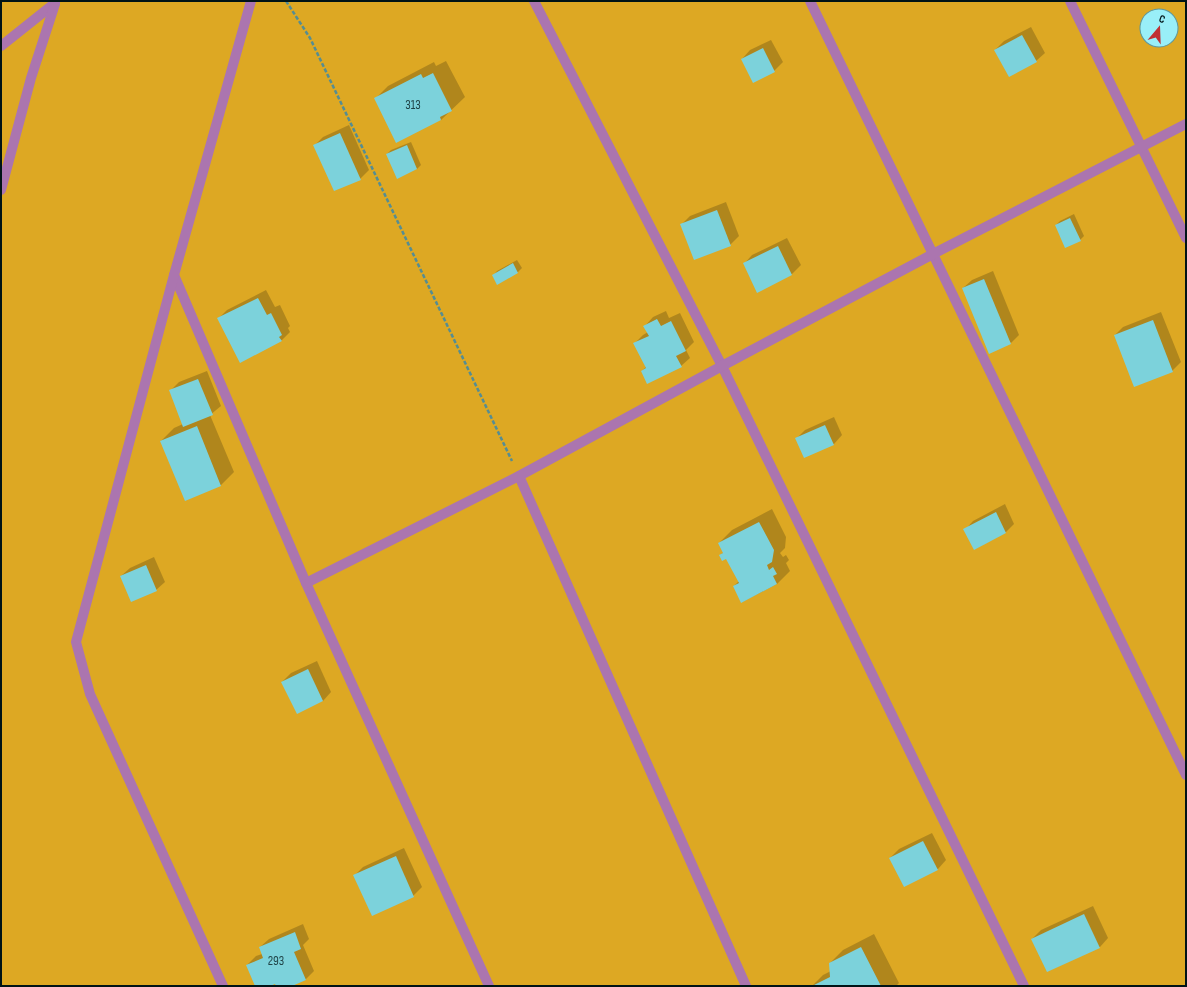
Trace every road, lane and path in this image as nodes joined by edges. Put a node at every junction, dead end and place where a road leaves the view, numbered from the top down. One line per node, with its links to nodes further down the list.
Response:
1 (251, 1): 13 (lane)
2 (286, 1): 15 (path)
3 (534, 1): 14 (lane)
4 (810, 1): 12 (lane)
5 (1070, 1): 9 (lane)
6 (57, 2): 7 (lane); 10 (lane)
7 (1, 46)
8 (1186, 124): 9 (lane)
9 (1141, 146): 11 (lane); 12 (lane)
10 (1, 190)
11 (1186, 238)
12 (933, 254): 14 (lane); 17 (lane)
13 (174, 275): 16 (lane); 18 (lane)
14 (722, 366): 15 (lane); 21 (lane)
15 (519, 476): 16 (lane); 20 (lane)
16 (306, 583): 19 (lane)
17 (1186, 775)
18 (223, 986)
19 (489, 986)
20 (746, 986)
21 (1024, 986)

